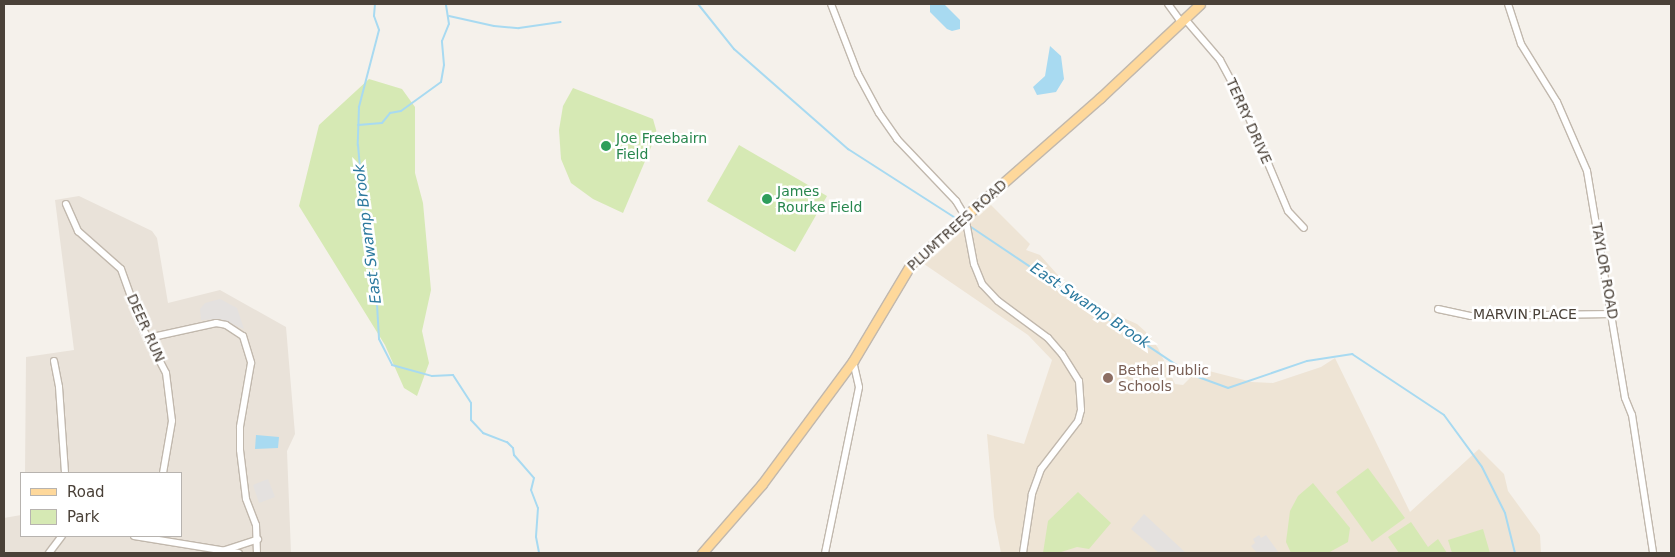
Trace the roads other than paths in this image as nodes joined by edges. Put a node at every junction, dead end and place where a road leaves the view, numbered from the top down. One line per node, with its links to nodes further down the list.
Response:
1 (831, 4): 7 (street)
2 (1168, 4): 5 (street, TERRY DRIVE)
3 (1200, 4): 5 (main road, PLUMTREES ROAD)
4 (1508, 4): 10 (street, TAYLOR ROAD)
5 (1183, 21): 7 (main road, PLUMTREES ROAD); 8 (street, TERRY DRIVE)
6 (66, 204): 11 (street, DEER RUN)
7 (965, 217): 13 (main road, PLUMTREES ROAD); 25 (street)
8 (1304, 228)
9 (1438, 309): 10 (street, MARVIN PLACE)
10 (1612, 314): 26 (street, TAYLOR ROAD)
11 (148, 338): 15 (street, DEER RUN); 18 (street)
12 (54, 361): 14 (street)
13 (853, 361): 23 (main road, PLUMTREES ROAD); 24 (street)
14 (65, 472)
15 (163, 472)
16 (61, 537): 20 (street)
17 (153, 538): 19 (street)
18 (258, 538): 19 (street); 22 (street)
19 (221, 551): 21 (street)
20 (49, 553)
21 (239, 553)
22 (257, 553)
23 (702, 553)
24 (825, 553)
25 (1023, 553)
26 (1653, 553)

